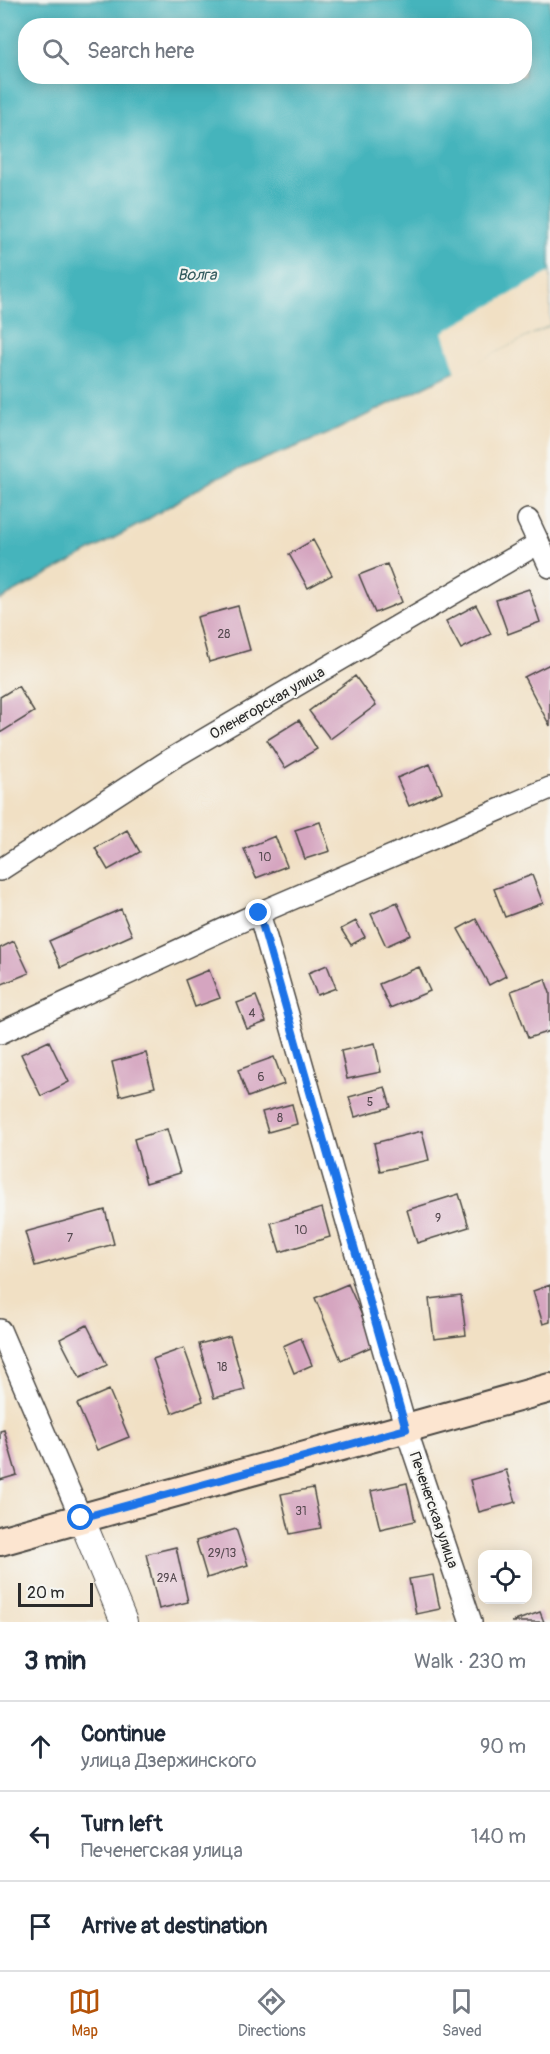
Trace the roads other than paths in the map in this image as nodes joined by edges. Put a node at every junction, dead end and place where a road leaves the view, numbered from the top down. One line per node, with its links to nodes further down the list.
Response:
1 (528, 520): 2 (street)
2 (539, 543): 3 (street); 5 (street, Оленегорская улица)
3 (550, 567)
4 (550, 788): 6 (street)
5 (0, 870)
6 (259, 913): 7 (street); 10 (street, Печенегская улица)
7 (0, 1032)
8 (0, 1330): 11 (street)
9 (550, 1388): 10 (main road)
10 (406, 1429): 11 (main road); 14 (street, Печенегская улица)
11 (81, 1518): 12 (main road); 13 (street)
12 (0, 1541)
13 (124, 1622)
14 (471, 1622)

